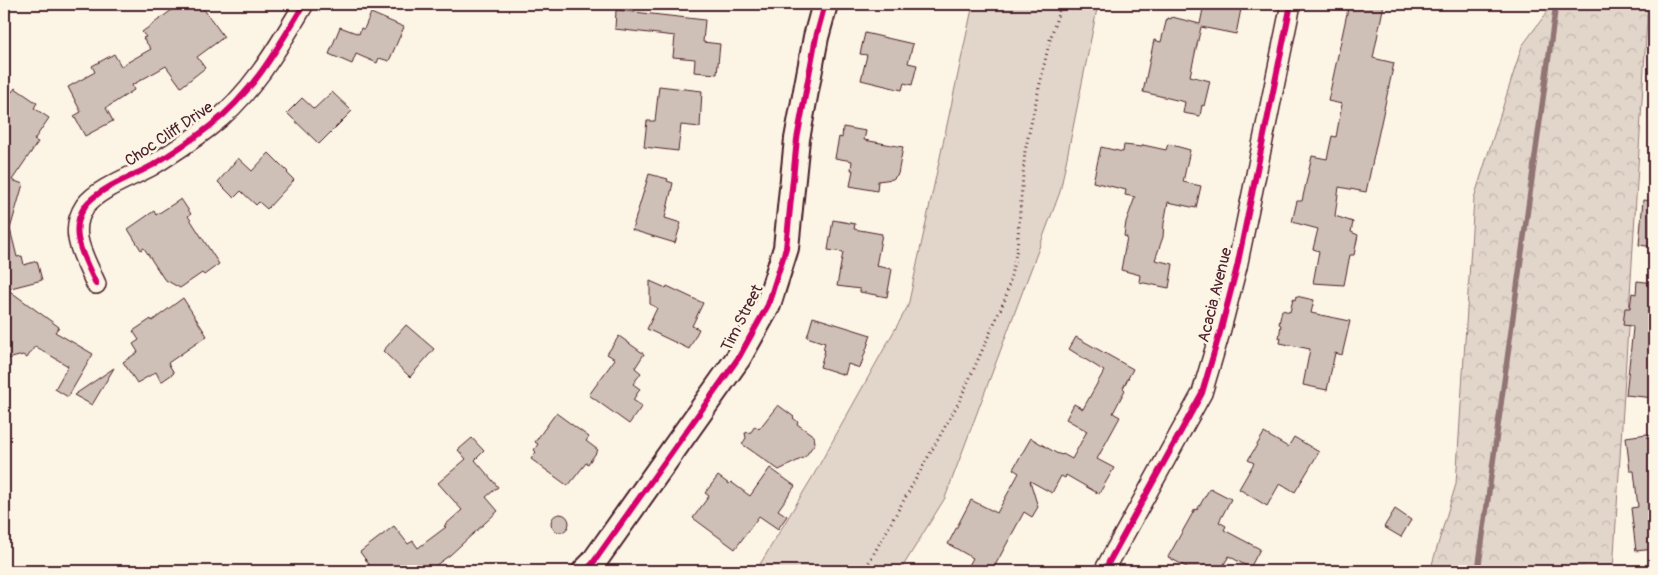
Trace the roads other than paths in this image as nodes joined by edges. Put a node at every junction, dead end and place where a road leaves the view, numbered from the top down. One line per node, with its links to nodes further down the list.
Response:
1 (304, 4): 4 (street, Choc Cliff Drive)
2 (825, 4): 5 (street, Tim Street)
3 (1291, 4): 6 (street, Acacia Avenue)
4 (96, 284)
5 (585, 571)
6 (1104, 571)

